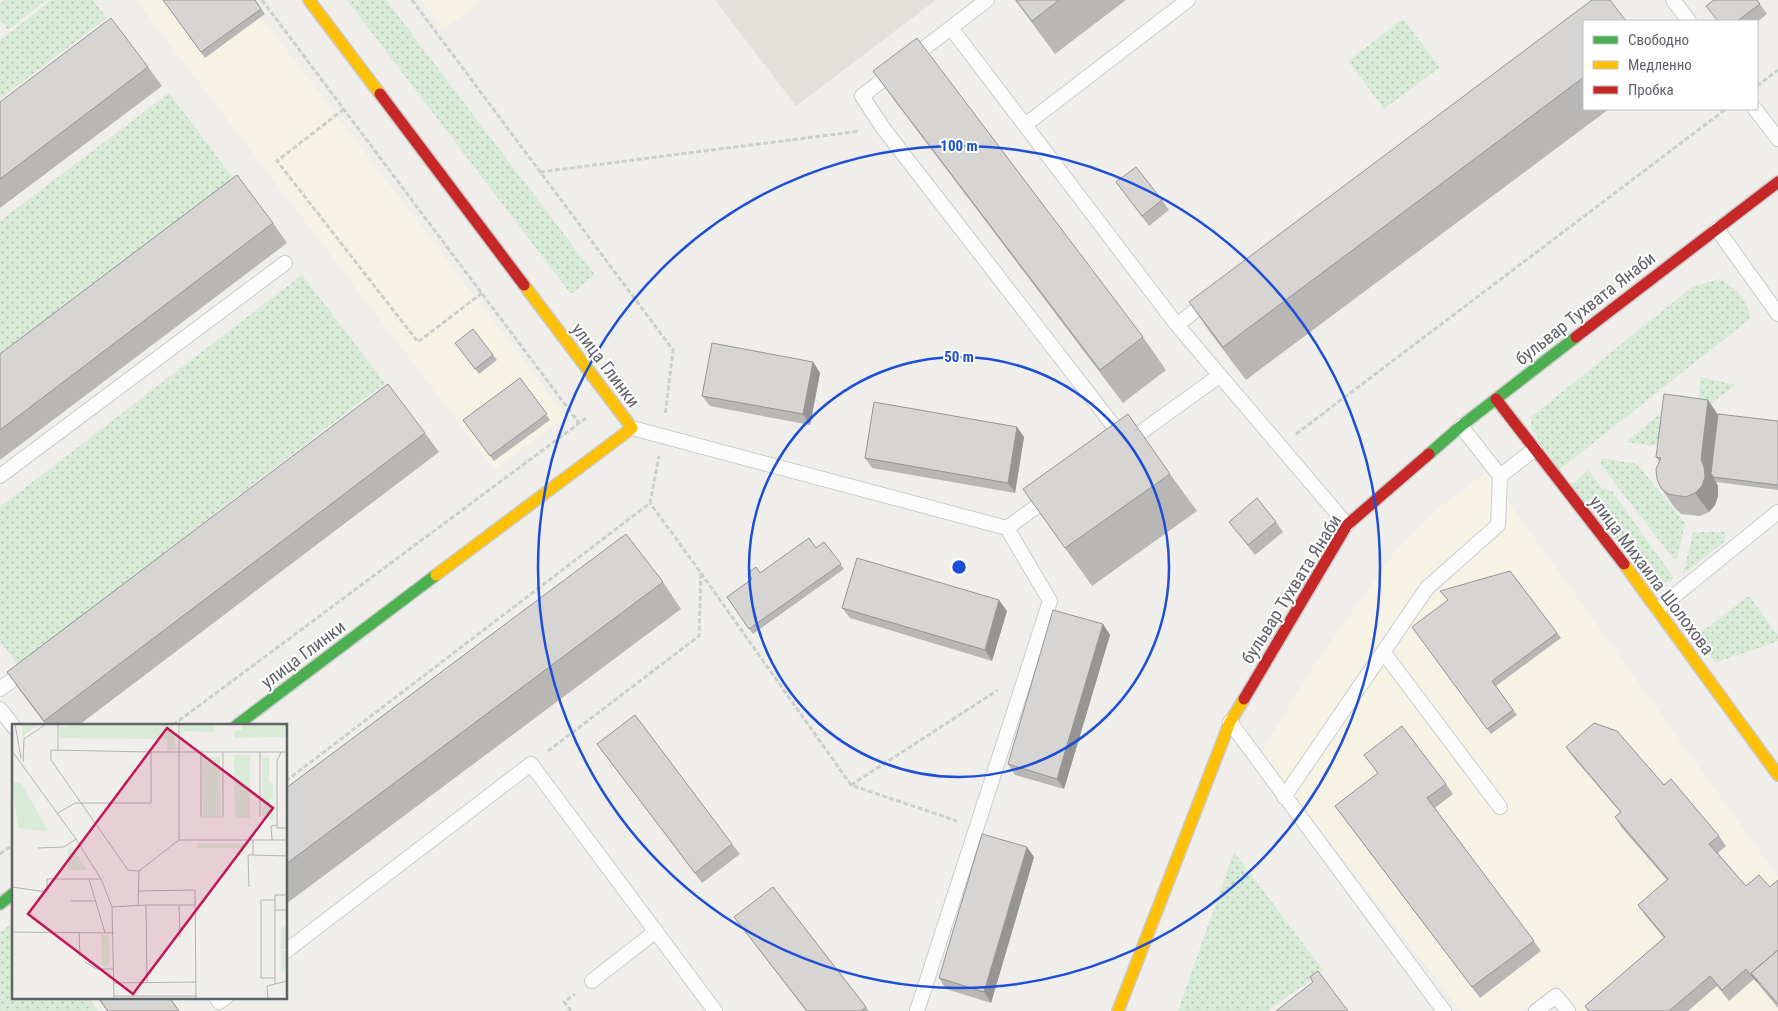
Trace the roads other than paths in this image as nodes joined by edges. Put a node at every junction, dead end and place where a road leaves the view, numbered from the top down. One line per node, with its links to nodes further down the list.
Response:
1 (309, 0): 19 (street, улица Глинки)
2 (987, 0): 6 (lane)
3 (1188, 0): 8 (lane)
4 (1673, 0): 5 (lane)
5 (1688, 20)
6 (951, 28): 8 (lane); 20 (lane)
7 (1756, 110): 9 (lane)
8 (1025, 125): 15 (lane)
9 (1778, 139)
10 (1778, 182): 11 (street, бульвар Тухвата Янаби)
11 (1716, 229): 14 (lane); 17 (street, бульвар Тухвата Янаби)
12 (286, 263): 23 (lane)
13 (1224, 289): 15 (lane)
14 (1778, 314)
15 (1177, 325): 16 (lane)
16 (1219, 376): 20 (lane); 27 (lane)
17 (1496, 399): 18 (street, бульвар Тухвата Янаби); 21 (street, улица Михаила Шолохова)
18 (1461, 426): 24 (lane); 27 (street, бульвар Тухвата Янаби)
19 (632, 428): 28 (lane); 36 (street, улица Глинки)
20 (1127, 442): 22 (lane)
21 (1535, 450): 24 (lane); 29 (street, улица Михаила Шолохова)
22 (1111, 454)
23 (0, 476)
24 (1500, 476): 30 (lane)
25 (1063, 488): 28 (lane)
26 (1778, 512): 29 (lane)
27 (1347, 525): 34 (street, бульвар Тухвата Янаби)
28 (1007, 528): 46 (lane)
29 (1658, 609): 37 (street, улица Михаила Шолохова)
30 (1384, 652): 38 (lane); 39 (lane)
31 (39, 659): 32 (lane)
32 (0, 689)
33 (0, 709): 35 (lane)
34 (1230, 722): 38 (lane); 47 (street, бульвар Тухвата Янаби)
35 (12, 724)
36 (238, 724)
37 (1778, 775)
38 (1284, 797): 48 (lane)
39 (1500, 807)
40 (12, 895): 41 (street)
41 (0, 904)
42 (656, 931): 43 (lane); 44 (lane); 45 (lane)
43 (288, 949)
44 (592, 981)
45 (715, 1011)
46 (917, 1011)
47 (1118, 1011)
48 (1444, 1011)
49 (1536, 1011): 50 (lane)
50 (1568, 1011)

